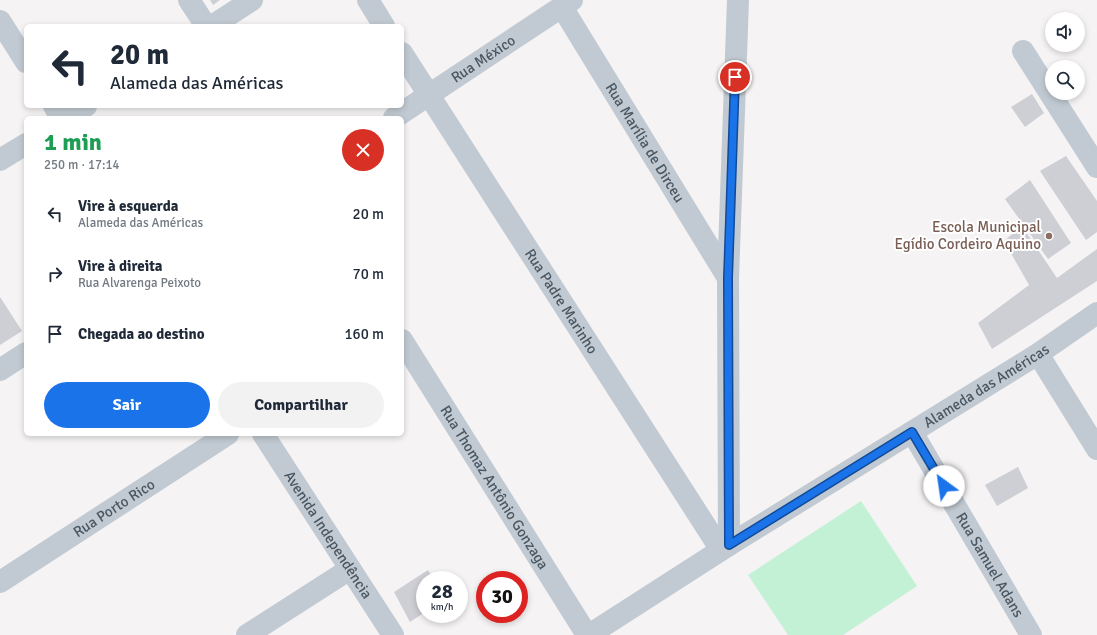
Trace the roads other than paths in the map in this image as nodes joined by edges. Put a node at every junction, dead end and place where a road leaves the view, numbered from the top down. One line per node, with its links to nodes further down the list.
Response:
1 (189, 0): 7 (street)
2 (252, 0): 8 (street)
3 (368, 0): 9 (street)
4 (738, 0): 20 (street)
5 (567, 3): 13 (street, Rua México); 20 (street, Rua Marília de Dirceu)
6 (0, 21): 12 (street)
7 (205, 24)
8 (215, 24)
9 (383, 24)
10 (1023, 51): 19 (street)
11 (404, 56): 13 (street, Rua Padre Marinho)
12 (24, 59)
13 (429, 95): 16 (street, Rua México); 30 (street, Rua Padre Marinho)
14 (83, 108): 15 (street)
15 (70, 116)
16 (397, 116)
17 (24, 145): 18 (street)
18 (0, 160)
19 (1097, 167)
20 (728, 278): 30 (street)
21 (1097, 313): 24 (street, Alameda das Américas)
22 (404, 343): 35 (street, Rua Thomaz Antônio Gonzaga)
23 (24, 354): 25 (street)
24 (1038, 354): 26 (street, Alameda das Américas); 29 (street)
25 (0, 370)
26 (912, 432): 30 (street, Alameda das Américas); 36 (street, Rua Samuel Adans)
27 (225, 436): 32 (street, Rua Porto Rico)
28 (264, 436): 31 (street, Avenida Independência)
29 (1097, 449)
30 (725, 547): 35 (street, Alameda das Américas)
31 (350, 569): 33 (street); 34 (street, Avenida Independência)
32 (0, 582)
33 (247, 635)
34 (393, 635)
35 (588, 635)
36 (1031, 635)

